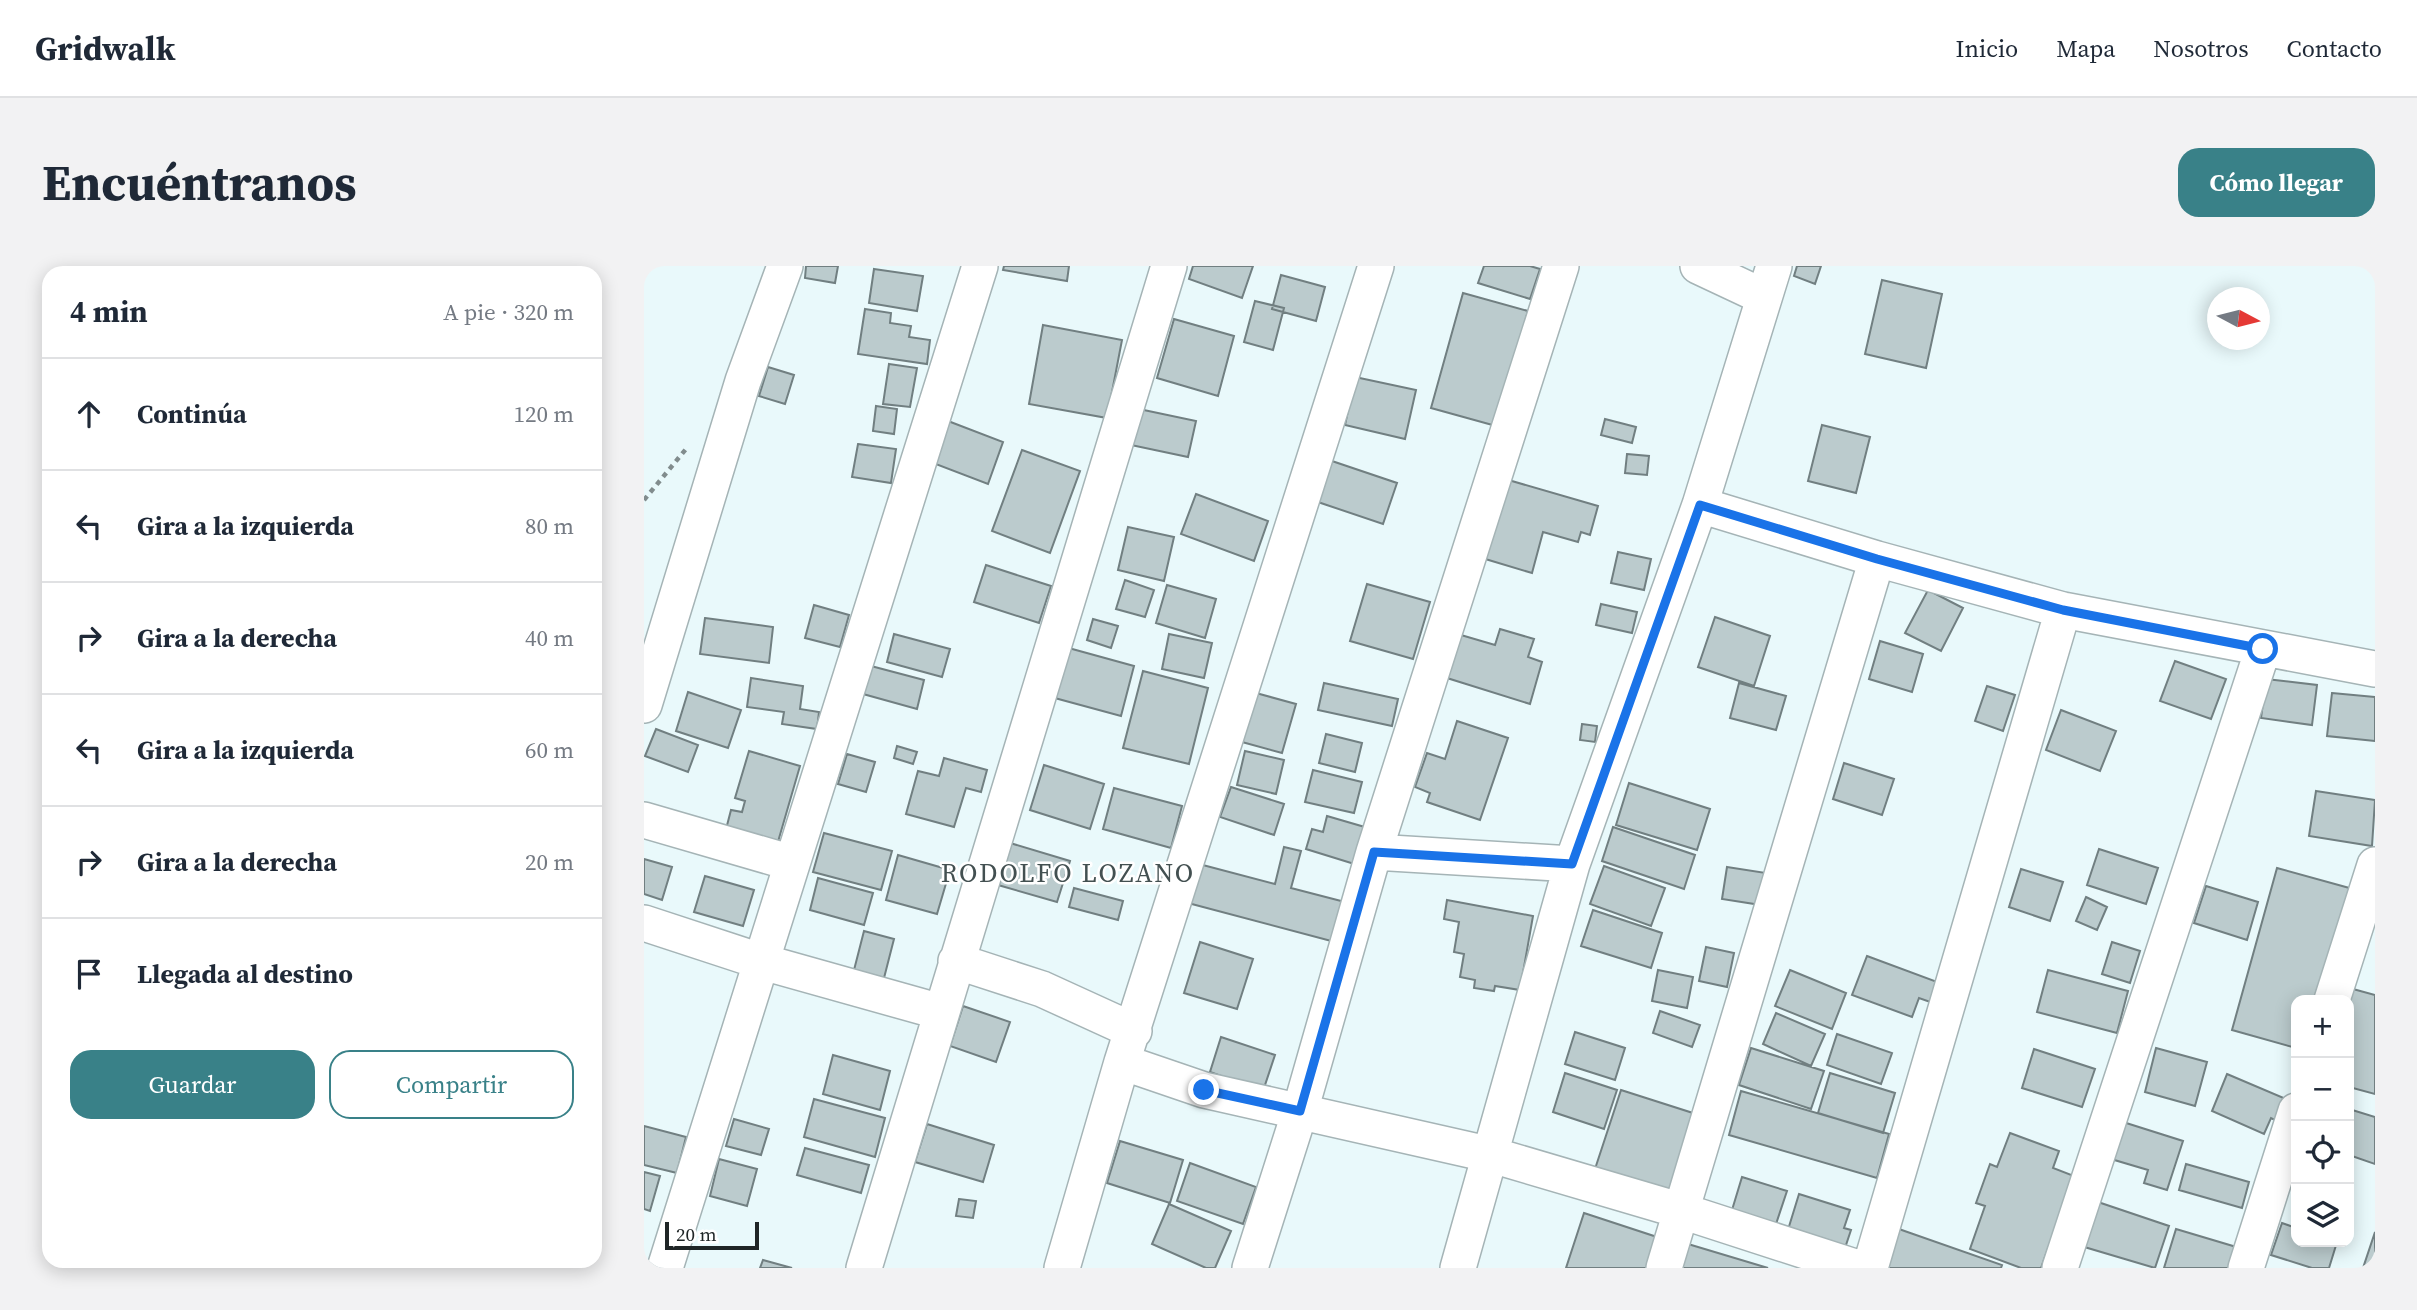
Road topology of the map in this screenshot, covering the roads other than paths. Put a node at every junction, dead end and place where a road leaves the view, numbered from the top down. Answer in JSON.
{"nodes":[{"id":1,"x":785,"y":266,"type":"edge"},
{"id":2,"x":980,"y":266,"type":"edge"},
{"id":3,"x":1169,"y":266,"type":"edge"},
{"id":4,"x":1376,"y":266,"type":"edge"},
{"id":5,"x":1561,"y":266,"type":"edge"},
{"id":6,"x":1698,"y":266,"type":"edge"},
{"id":7,"x":1769,"y":282,"type":"edge"},
{"id":8,"x":1700,"y":505,"type":"junction"},
{"id":9,"x":1877,"y":559,"type":"junction"},
{"id":10,"x":2063,"y":610,"type":"junction"},
{"id":11,"x":2263,"y":649,"type":"junction"},
{"id":12,"x":2375,"y":669,"type":"edge"},
{"id":13,"x":644,"y":705,"type":"edge"},
{"id":14,"x":644,"y":820,"type":"edge"},
{"id":15,"x":1374,"y":852,"type":"junction"},
{"id":16,"x":792,"y":863,"type":"junction"},
{"id":17,"x":1572,"y":864,"type":"junction"},
{"id":18,"x":2375,"y":865,"type":"edge"},
{"id":19,"x":644,"y":923,"type":"edge"},
{"id":20,"x":956,"y":961,"type":"junction"},
{"id":21,"x":762,"y":962,"type":"junction"},
{"id":22,"x":2334,"y":995,"type":"edge"},
{"id":23,"x":941,"y":1013,"type":"junction"},
{"id":24,"x":1128,"y":1046,"type":"junction"},
{"id":25,"x":1300,"y":1111,"type":"junction"},
{"id":26,"x":2293,"y":1121,"type":"edge"},
{"id":27,"x":1492,"y":1155,"type":"junction"},
{"id":28,"x":1682,"y":1210,"type":"junction"},
{"id":29,"x":665,"y":1268,"type":"edge"},
{"id":30,"x":864,"y":1268,"type":"edge"},
{"id":31,"x":1062,"y":1268,"type":"edge"},
{"id":32,"x":1250,"y":1268,"type":"edge"},
{"id":33,"x":1458,"y":1268,"type":"edge"},
{"id":34,"x":1664,"y":1268,"type":"edge"},
{"id":35,"x":1858,"y":1268,"type":"edge"},
{"id":36,"x":1870,"y":1268,"type":"edge"},
{"id":37,"x":2060,"y":1268,"type":"edge"},
{"id":38,"x":2246,"y":1268,"type":"edge"}],
"edges":[{"from":1,"to":13,"type":"street"},
{"from":2,"to":16,"type":"street"},
{"from":3,"to":20,"type":"street"},
{"from":4,"to":24,"type":"street"},
{"from":5,"to":15,"type":"street"},
{"from":6,"to":7,"type":"street"},
{"from":7,"to":8,"type":"street"},
{"from":8,"to":9,"type":"street"},
{"from":8,"to":17,"type":"street"},
{"from":9,"to":10,"type":"street"},
{"from":9,"to":28,"type":"street"},
{"from":10,"to":11,"type":"street"},
{"from":10,"to":36,"type":"street"},
{"from":11,"to":12,"type":"street"},
{"from":11,"to":37,"type":"street"},
{"from":14,"to":16,"type":"street"},
{"from":15,"to":17,"type":"street"},
{"from":15,"to":25,"type":"street"},
{"from":16,"to":21,"type":"street"},
{"from":17,"to":27,"type":"street"},
{"from":18,"to":22,"type":"street"},
{"from":19,"to":21,"type":"street"},
{"from":20,"to":23,"type":"street"},
{"from":20,"to":24,"type":"street"},
{"from":21,"to":23,"type":"street"},
{"from":21,"to":29,"type":"street"},
{"from":23,"to":30,"type":"street"},
{"from":24,"to":25,"type":"street"},
{"from":24,"to":31,"type":"street"},
{"from":25,"to":27,"type":"street"},
{"from":25,"to":32,"type":"street"},
{"from":26,"to":38,"type":"street"},
{"from":27,"to":28,"type":"street"},
{"from":27,"to":33,"type":"street"},
{"from":28,"to":34,"type":"street"},
{"from":28,"to":35,"type":"street"}]}
